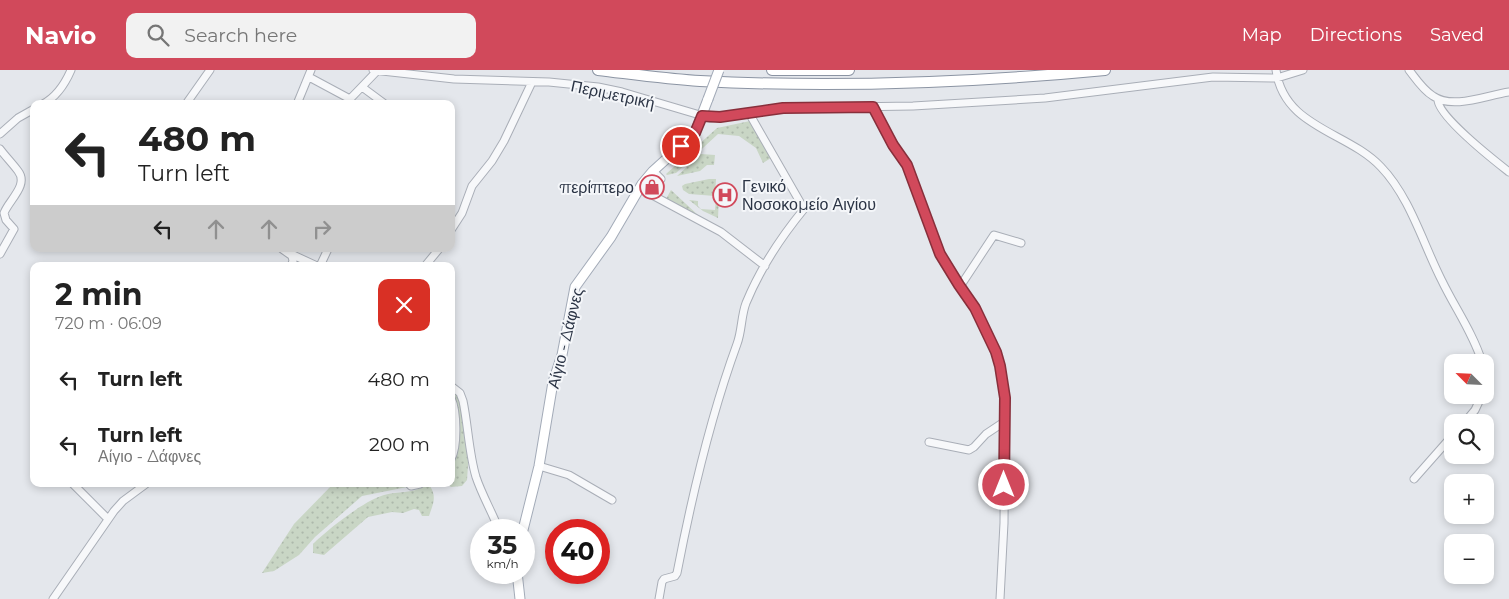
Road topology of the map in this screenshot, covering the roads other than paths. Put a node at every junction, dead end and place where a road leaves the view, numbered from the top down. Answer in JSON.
{"nodes":[{"id":1,"x":71,"y":70,"type":"edge"},
{"id":2,"x":210,"y":70,"type":"edge"},
{"id":3,"x":375,"y":70,"type":"edge"},
{"id":4,"x":598,"y":70,"type":"edge"},
{"id":5,"x":719,"y":70,"type":"edge"},
{"id":6,"x":772,"y":70,"type":"edge"},
{"id":7,"x":849,"y":70,"type":"edge"},
{"id":8,"x":1105,"y":70,"type":"edge"},
{"id":9,"x":1276,"y":70,"type":"edge"},
{"id":10,"x":1303,"y":70,"type":"edge"},
{"id":11,"x":1409,"y":70,"type":"edge"},
{"id":12,"x":396,"y":71,"type":"edge"},
{"id":13,"x":310,"y":73,"type":"edge"},
{"id":14,"x":1277,"y":78,"type":"junction"},
{"id":15,"x":532,"y":82,"type":"junction"},
{"id":16,"x":362,"y":87,"type":"junction"},
{"id":17,"x":1509,"y":92,"type":"edge"},
{"id":18,"x":1438,"y":99,"type":"junction"},
{"id":19,"x":48,"y":100,"type":"edge"},
{"id":20,"x":189,"y":100,"type":"edge"},
{"id":21,"x":299,"y":100,"type":"edge"},
{"id":22,"x":380,"y":100,"type":"edge"},
{"id":23,"x":873,"y":107,"type":"junction"},
{"id":24,"x":30,"y":111,"type":"edge"},
{"id":25,"x":749,"y":112,"type":"junction"},
{"id":26,"x":702,"y":116,"type":"junction"},
{"id":27,"x":0,"y":134,"type":"edge"},
{"id":28,"x":0,"y":150,"type":"edge"},
{"id":29,"x":652,"y":171,"type":"junction"},
{"id":30,"x":1509,"y":172,"type":"edge"},
{"id":31,"x":661,"y":179,"type":"dead end"},
{"id":32,"x":639,"y":188,"type":"junction"},
{"id":33,"x":455,"y":224,"type":"edge"},
{"id":34,"x":1021,"y":243,"type":"dead end"},
{"id":35,"x":287,"y":252,"type":"edge"},
{"id":36,"x":437,"y":252,"type":"edge"},
{"id":37,"x":0,"y":254,"type":"edge"},
{"id":38,"x":291,"y":254,"type":"junction"},
{"id":39,"x":292,"y":262,"type":"edge"},
{"id":40,"x":309,"y":262,"type":"edge"},
{"id":41,"x":428,"y":262,"type":"edge"},
{"id":42,"x":765,"y":266,"type":"junction"},
{"id":43,"x":959,"y":285,"type":"junction"},
{"id":44,"x":1479,"y":354,"type":"edge"},
{"id":45,"x":455,"y":389,"type":"edge"},
{"id":46,"x":455,"y":422,"type":"edge"},
{"id":47,"x":1004,"y":422,"type":"junction"},
{"id":48,"x":929,"y":442,"type":"dead end"},
{"id":49,"x":1444,"y":445,"type":"edge"},
{"id":50,"x":455,"y":450,"type":"edge"},
{"id":51,"x":539,"y":466,"type":"junction"},
{"id":52,"x":1414,"y":478,"type":"dead end"},
{"id":53,"x":75,"y":487,"type":"edge"},
{"id":54,"x":142,"y":487,"type":"edge"},
{"id":55,"x":612,"y":500,"type":"dead end"},
{"id":56,"x":108,"y":519,"type":"junction"},
{"id":57,"x":495,"y":519,"type":"edge"},
{"id":58,"x":526,"y":519,"type":"edge"},
{"id":59,"x":518,"y":584,"type":"edge"},
{"id":60,"x":53,"y":599,"type":"edge"},
{"id":61,"x":520,"y":599,"type":"edge"},
{"id":62,"x":659,"y":599,"type":"edge"},
{"id":63,"x":1000,"y":599,"type":"edge"}],
"edges":[{"from":1,"to":19,"type":"street"},
{"from":2,"to":20,"type":"street"},
{"from":3,"to":12,"type":"street","name":"Περιμετρική"},
{"from":3,"to":16,"type":"street"},
{"from":4,"to":8,"type":"highway"},
{"from":5,"to":26,"type":"main road","name":"Αίγιο - Δάφνες","bridge":true},
{"from":6,"to":7,"type":"highway"},
{"from":9,"to":14,"type":"street"},
{"from":10,"to":14,"type":"street","name":"Περιμετρική"},
{"from":11,"to":18,"type":"street"},
{"from":12,"to":15,"type":"street","name":"Περιμετρική"},
{"from":13,"to":16,"type":"street"},
{"from":13,"to":21,"type":"street"},
{"from":14,"to":23,"type":"street","name":"Περιμετρική"},
{"from":14,"to":44,"type":"street"},
{"from":15,"to":26,"type":"street","name":"Περιμετρική"},
{"from":15,"to":33,"type":"street"},
{"from":16,"to":22,"type":"street"},
{"from":17,"to":18,"type":"street"},
{"from":18,"to":30,"type":"street"},
{"from":23,"to":25,"type":"street","name":"Περιμετρική"},
{"from":23,"to":43,"type":"street"},
{"from":24,"to":27,"type":"street"},
{"from":25,"to":26,"type":"street","name":"Περιμετρική"},
{"from":25,"to":42,"type":"street"},
{"from":26,"to":29,"type":"main road","name":"Αίγιο - Δάφνες"},
{"from":28,"to":37,"type":"street"},
{"from":29,"to":31,"type":"street"},
{"from":29,"to":32,"type":"main road","name":"Αίγιο - Δάφνες"},
{"from":32,"to":42,"type":"street"},
{"from":32,"to":51,"type":"main road","name":"Αίγιο - Δάφνες"},
{"from":34,"to":43,"type":"street"},
{"from":35,"to":38,"type":"street"},
{"from":36,"to":41,"type":"street"},
{"from":38,"to":39,"type":"street"},
{"from":38,"to":40,"type":"street"},
{"from":42,"to":62,"type":"street"},
{"from":43,"to":47,"type":"street"},
{"from":45,"to":57,"type":"street"},
{"from":46,"to":50,"type":"street"},
{"from":47,"to":48,"type":"street"},
{"from":47,"to":63,"type":"street"},
{"from":49,"to":52,"type":"street"},
{"from":51,"to":55,"type":"street"},
{"from":51,"to":58,"type":"main road","name":"Αίγιο - Δάφνες"},
{"from":53,"to":56,"type":"street"},
{"from":54,"to":56,"type":"street"},
{"from":56,"to":60,"type":"street"},
{"from":59,"to":61,"type":"main road"}]}
